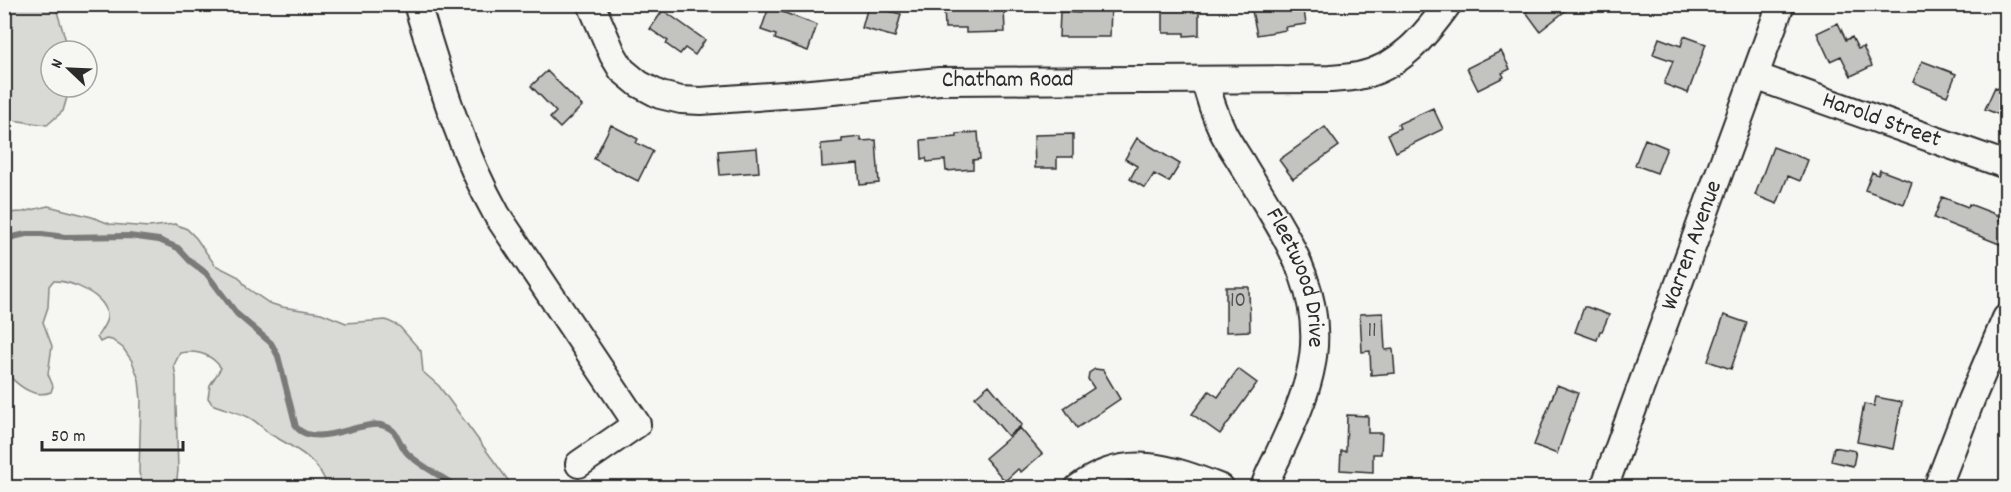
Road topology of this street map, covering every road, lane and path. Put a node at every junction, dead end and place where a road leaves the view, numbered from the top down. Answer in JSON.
{"nodes":[{"id":1,"x":417,"y":4,"type":"edge"},
{"id":2,"x":591,"y":4,"type":"edge"},
{"id":3,"x":1448,"y":4,"type":"edge"},
{"id":4,"x":1781,"y":4,"type":"edge"},
{"id":5,"x":1755,"y":76,"type":"junction"},
{"id":6,"x":1205,"y":80,"type":"junction"},
{"id":7,"x":2007,"y":165,"type":"edge"},
{"id":8,"x":2007,"y":318,"type":"edge"},
{"id":9,"x":579,"y":464,"type":"dead end"},
{"id":10,"x":1078,"y":488,"type":"edge"},
{"id":11,"x":1221,"y":488,"type":"edge"},
{"id":12,"x":1264,"y":488,"type":"edge"},
{"id":13,"x":1604,"y":488,"type":"edge"},
{"id":14,"x":1937,"y":488,"type":"edge"}],
"edges":[{"from":1,"to":9,"type":"street"},
{"from":2,"to":6,"type":"street","name":"Chatham Road"},
{"from":3,"to":6,"type":"street","name":"Chatham Road"},
{"from":4,"to":5,"type":"street","name":"Warren Avenue"},
{"from":5,"to":7,"type":"street","name":"Harold Street"},
{"from":5,"to":13,"type":"street","name":"Warren Avenue"},
{"from":6,"to":12,"type":"street","name":"Fleetwood Drive"},
{"from":8,"to":14,"type":"street"},
{"from":10,"to":11,"type":"street"}]}
